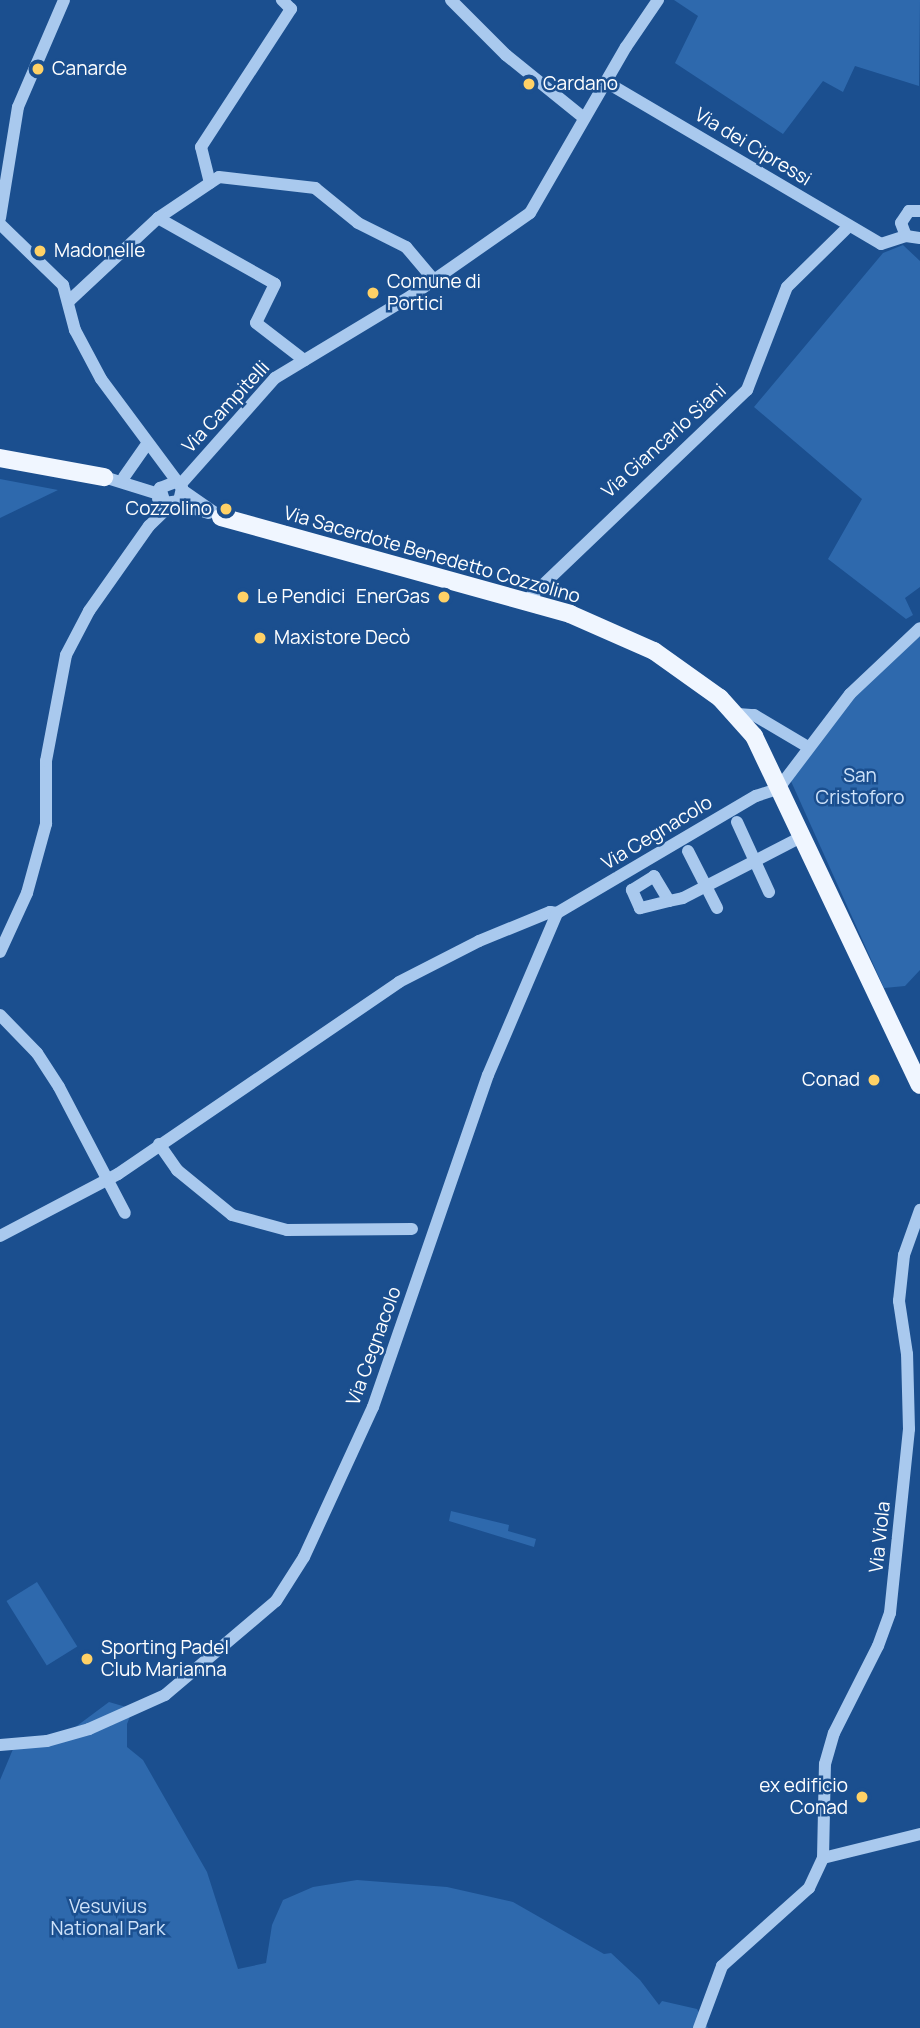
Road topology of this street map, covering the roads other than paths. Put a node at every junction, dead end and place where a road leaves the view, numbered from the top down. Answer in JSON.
{"nodes":[{"id":1,"x":65,"y":0,"type":"edge"},
{"id":2,"x":282,"y":0,"type":"edge"},
{"id":3,"x":452,"y":0,"type":"edge"},
{"id":4,"x":658,"y":0,"type":"edge"},
{"id":5,"x":606,"y":82,"type":"junction"},
{"id":6,"x":584,"y":118,"type":"junction"},
{"id":7,"x":210,"y":183,"type":"junction"},
{"id":8,"x":917,"y":208,"type":"edge"},
{"id":9,"x":0,"y":218,"type":"edge"},
{"id":10,"x":158,"y":218,"type":"junction"},
{"id":11,"x":901,"y":223,"type":"junction"},
{"id":12,"x":0,"y":224,"type":"edge"},
{"id":13,"x":849,"y":226,"type":"junction"},
{"id":14,"x":915,"y":240,"type":"edge"},
{"id":15,"x":881,"y":244,"type":"junction"},
{"id":16,"x":434,"y":280,"type":"junction"},
{"id":17,"x":68,"y":301,"type":"junction"},
{"id":18,"x":304,"y":360,"type":"junction"},
{"id":19,"x":151,"y":449,"type":"junction"},
{"id":20,"x":0,"y":458,"type":"edge"},
{"id":21,"x":104,"y":477,"type":"junction"},
{"id":22,"x":124,"y":477,"type":"junction"},
{"id":23,"x":170,"y":486,"type":"junction"},
{"id":24,"x":174,"y":504,"type":"junction"},
{"id":25,"x":221,"y":517,"type":"junction"},
{"id":26,"x":149,"y":526,"type":"junction"},
{"id":27,"x":526,"y":601,"type":"junction"},
{"id":28,"x":920,"y":628,"type":"edge"},
{"id":29,"x":738,"y":714,"type":"junction"},
{"id":30,"x":808,"y":747,"type":"junction"},
{"id":31,"x":778,"y":789,"type":"junction"},
{"id":32,"x":737,"y":822,"type":"dead end"},
{"id":33,"x":801,"y":837,"type":"junction"},
{"id":34,"x":688,"y":851,"type":"dead end"},
{"id":35,"x":755,"y":859,"type":"junction"},
{"id":36,"x":705,"y":883,"type":"junction"},
{"id":37,"x":769,"y":892,"type":"dead end"},
{"id":38,"x":669,"y":901,"type":"dead end"},
{"id":39,"x":717,"y":908,"type":"dead end"},
{"id":40,"x":557,"y":913,"type":"junction"},
{"id":41,"x":0,"y":952,"type":"edge"},
{"id":42,"x":0,"y":1015,"type":"edge"},
{"id":43,"x":920,"y":1085,"type":"edge"},
{"id":44,"x":159,"y":1144,"type":"junction"},
{"id":45,"x":106,"y":1179,"type":"junction"},
{"id":46,"x":920,"y":1210,"type":"edge"},
{"id":47,"x":125,"y":1213,"type":"dead end"},
{"id":48,"x":412,"y":1229,"type":"dead end"},
{"id":49,"x":0,"y":1237,"type":"edge"},
{"id":50,"x":0,"y":1745,"type":"edge"},
{"id":51,"x":920,"y":1834,"type":"edge"},
{"id":52,"x":823,"y":1858,"type":"junction"},
{"id":53,"x":699,"y":2028,"type":"edge"}],
"edges":[{"from":1,"to":9,"type":"street"},
{"from":2,"to":7,"type":"street"},
{"from":3,"to":6,"type":"street"},
{"from":4,"to":5,"type":"street","name":"Via Campitelli"},
{"from":5,"to":6,"type":"street","name":"Via Campitelli"},
{"from":5,"to":13,"type":"street","name":"Via dei Cipressi"},
{"from":6,"to":16,"type":"street","name":"Via Campitelli"},
{"from":7,"to":10,"type":"street"},
{"from":7,"to":16,"type":"street"},
{"from":8,"to":11,"type":"street"},
{"from":10,"to":17,"type":"street"},
{"from":10,"to":18,"type":"street"},
{"from":11,"to":14,"type":"street"},
{"from":11,"to":15,"type":"street"},
{"from":12,"to":17,"type":"street"},
{"from":13,"to":15,"type":"street","name":"Via dei Cipressi"},
{"from":13,"to":27,"type":"street","name":"Via Giancarlo Siani"},
{"from":14,"to":15,"type":"street"},
{"from":16,"to":18,"type":"street","name":"Via Campitelli"},
{"from":17,"to":19,"type":"street"},
{"from":18,"to":23,"type":"street","name":"Via Campitelli"},
{"from":19,"to":22,"type":"street"},
{"from":19,"to":23,"type":"street"},
{"from":20,"to":21,"type":"main road","name":"Via Sacerdote Benedetto Cozzolino"},
{"from":21,"to":22,"type":"street","name":"Via Sacerdote Benedetto Cozzolino"},
{"from":21,"to":23,"type":"street","name":"Via Sacerdote Benedetto Cozzolino"},
{"from":22,"to":23,"type":"street","name":"Via Sacerdote Benedetto Cozzolino"},
{"from":23,"to":24,"type":"street","name":"Via Sacerdote Benedetto Cozzolino"},
{"from":23,"to":24,"type":"street"},
{"from":23,"to":25,"type":"street","name":"Via Sacerdote Benedetto Cozzolino"},
{"from":23,"to":26,"type":"street"},
{"from":24,"to":25,"type":"street","name":"Via Sacerdote Benedetto Cozzolino"},
{"from":24,"to":26,"type":"street"},
{"from":25,"to":27,"type":"main road","name":"Via Sacerdote Benedetto Cozzolino"},
{"from":26,"to":41,"type":"street"},
{"from":27,"to":29,"type":"main road","name":"Via Sacerdote Benedetto Cozzolino"},
{"from":28,"to":30,"type":"street"},
{"from":29,"to":30,"type":"street"},
{"from":29,"to":31,"type":"main road","name":"Via Sacerdote Benedetto Cozzolino"},
{"from":30,"to":31,"type":"street"},
{"from":31,"to":33,"type":"main road","name":"Via Sacerdote Benedetto Cozzolino"},
{"from":31,"to":40,"type":"street","name":"Via Cegnacolo"},
{"from":32,"to":35,"type":"street"},
{"from":33,"to":35,"type":"street"},
{"from":33,"to":43,"type":"main road","name":"Via Sacerdote Benedetto Cozzolino"},
{"from":34,"to":36,"type":"street"},
{"from":35,"to":36,"type":"street"},
{"from":35,"to":37,"type":"street"},
{"from":36,"to":38,"type":"street"},
{"from":36,"to":39,"type":"street"},
{"from":40,"to":44,"type":"street","name":"Via Cegnacolo"},
{"from":40,"to":50,"type":"street","name":"Via Cegnacolo"},
{"from":42,"to":45,"type":"street"},
{"from":44,"to":45,"type":"street","name":"Via Cegnacolo"},
{"from":44,"to":48,"type":"street"},
{"from":45,"to":47,"type":"street"},
{"from":45,"to":49,"type":"street","name":"Via Cegnacolo"},
{"from":46,"to":52,"type":"street","name":"Via Viola"},
{"from":51,"to":52,"type":"street"},
{"from":52,"to":53,"type":"street","name":"Via Viola"}]}
